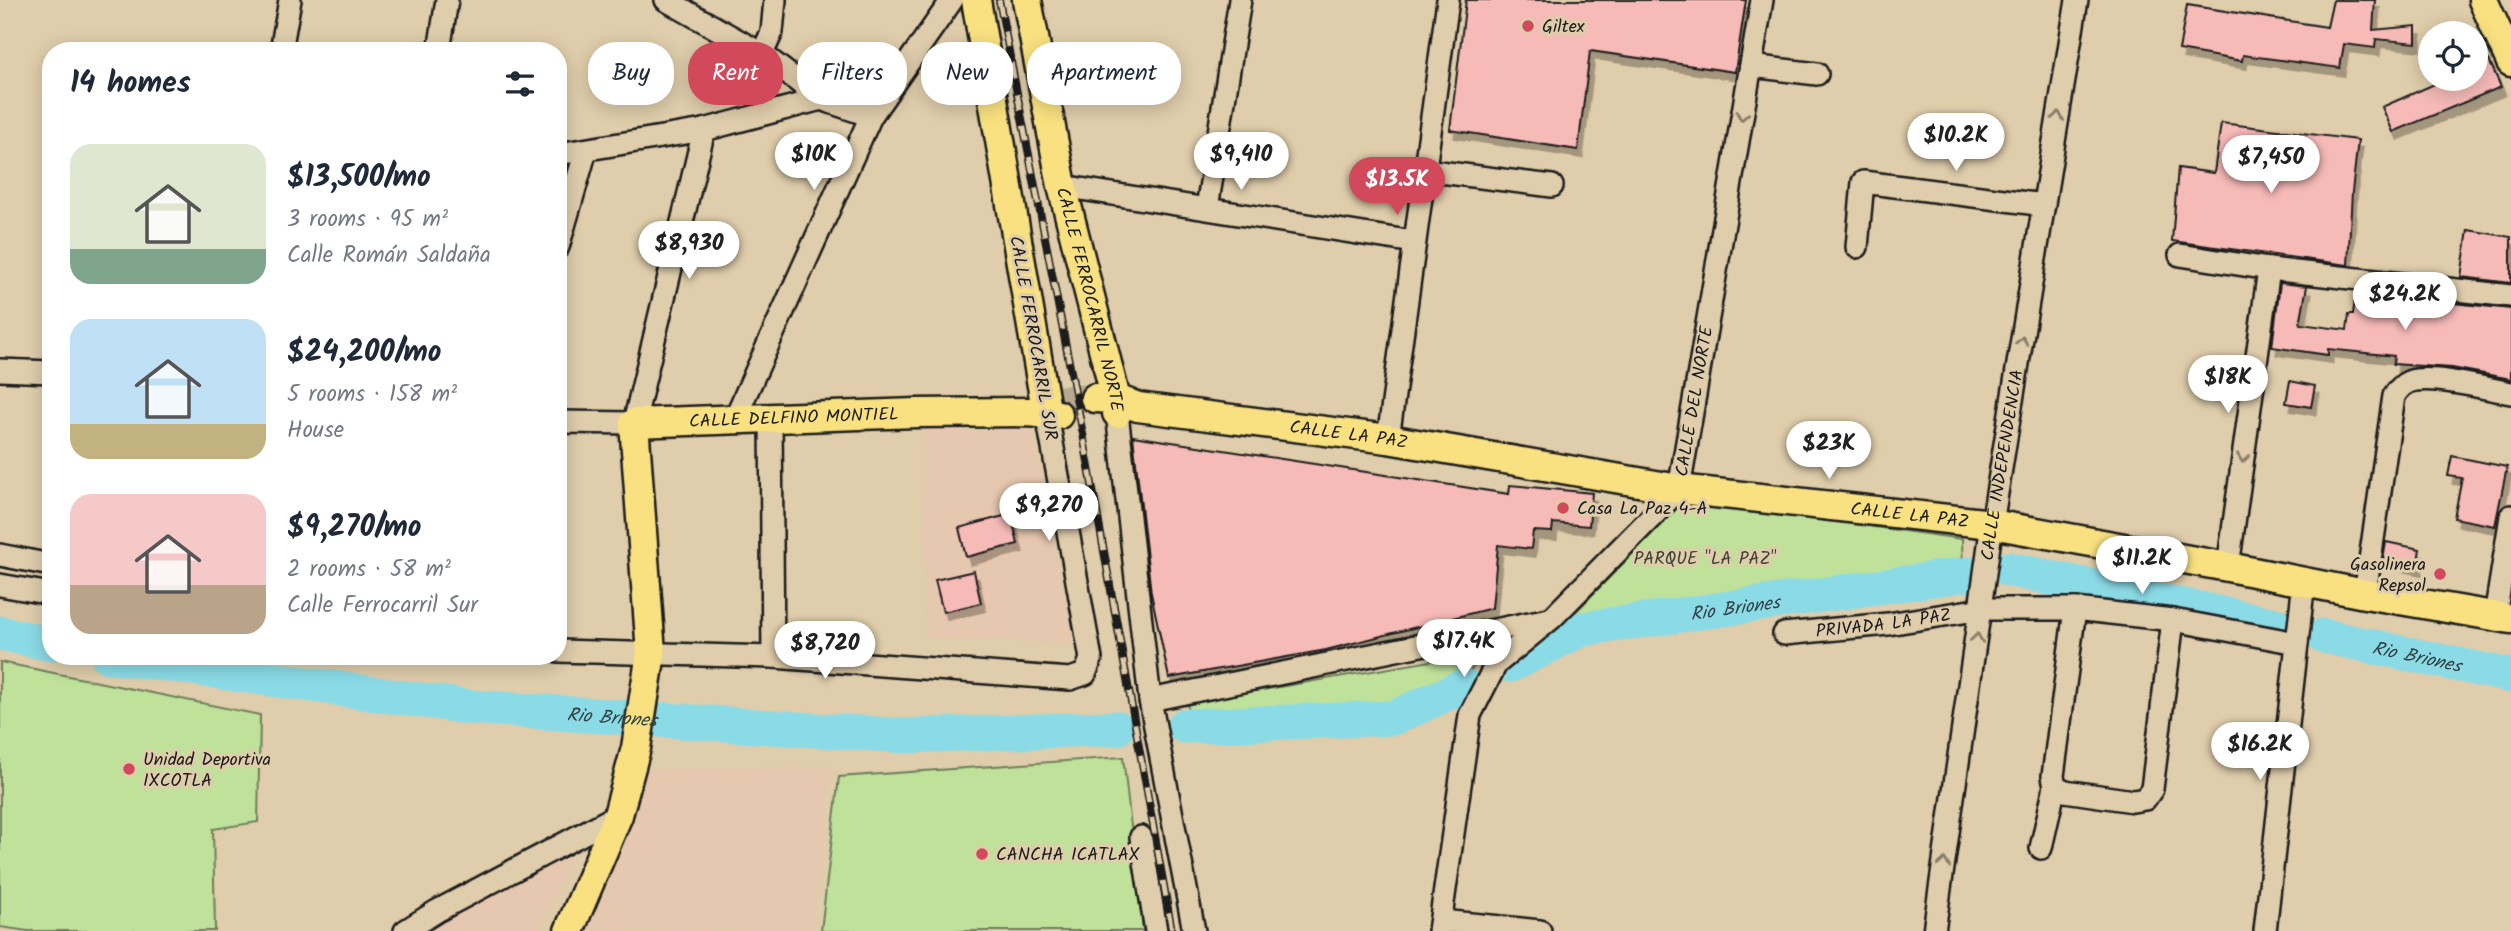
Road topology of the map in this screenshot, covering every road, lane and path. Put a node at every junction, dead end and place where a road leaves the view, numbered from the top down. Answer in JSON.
{"nodes":[{"id":1,"x":290,"y":0,"type":"edge"},
{"id":2,"x":447,"y":0,"type":"edge"},
{"id":3,"x":666,"y":0,"type":"edge"},
{"id":4,"x":775,"y":0,"type":"edge"},
{"id":5,"x":952,"y":0,"type":"edge"},
{"id":6,"x":976,"y":0,"type":"edge"},
{"id":7,"x":1027,"y":0,"type":"edge"},
{"id":8,"x":1240,"y":0,"type":"edge"},
{"id":9,"x":1448,"y":0,"type":"edge"},
{"id":10,"x":1762,"y":0,"type":"edge"},
{"id":11,"x":2077,"y":0,"type":"edge"},
{"id":12,"x":2483,"y":0,"type":"edge"},
{"id":13,"x":283,"y":42,"type":"edge"},
{"id":14,"x":440,"y":42,"type":"edge"},
{"id":15,"x":741,"y":42,"type":"edge"},
{"id":16,"x":767,"y":42,"type":"edge"},
{"id":17,"x":2511,"y":62,"type":"edge"},
{"id":18,"x":1751,"y":65,"type":"junction"},
{"id":19,"x":783,"y":70,"type":"edge"},
{"id":20,"x":1817,"y":74,"type":"dead end"},
{"id":21,"x":797,"y":81,"type":"edge"},
{"id":22,"x":798,"y":105,"type":"edge"},
{"id":23,"x":838,"y":105,"type":"edge"},
{"id":24,"x":871,"y":117,"type":"junction"},
{"id":25,"x":704,"y":130,"type":"junction"},
{"id":26,"x":586,"y":150,"type":"junction"},
{"id":27,"x":567,"y":153,"type":"edge"},
{"id":28,"x":1424,"y":170,"type":"junction"},
{"id":29,"x":1062,"y":186,"type":"junction"},
{"id":30,"x":1552,"y":186,"type":"dead end"},
{"id":31,"x":2044,"y":205,"type":"junction"},
{"id":32,"x":1207,"y":208,"type":"junction"},
{"id":33,"x":567,"y":216,"type":"edge"},
{"id":34,"x":1415,"y":242,"type":"junction"},
{"id":35,"x":1857,"y":247,"type":"dead end"},
{"id":36,"x":2180,"y":255,"type":"dead end"},
{"id":37,"x":2269,"y":269,"type":"junction"},
{"id":38,"x":2511,"y":296,"type":"edge"},
{"id":39,"x":0,"y":370,"type":"edge"},
{"id":40,"x":42,"y":372,"type":"edge"},
{"id":41,"x":2511,"y":393,"type":"edge"},
{"id":42,"x":1112,"y":406,"type":"junction"},
{"id":43,"x":1047,"y":409,"type":"junction"},
{"id":44,"x":735,"y":418,"type":"junction"},
{"id":45,"x":771,"y":418,"type":"junction"},
{"id":46,"x":567,"y":422,"type":"edge"},
{"id":47,"x":634,"y":423,"type":"junction"},
{"id":48,"x":1388,"y":439,"type":"junction"},
{"id":49,"x":1679,"y":489,"type":"junction"},
{"id":50,"x":2511,"y":516,"type":"edge"},
{"id":51,"x":1992,"y":524,"type":"junction"},
{"id":52,"x":0,"y":555,"type":"edge"},
{"id":53,"x":42,"y":563,"type":"edge"},
{"id":54,"x":2228,"y":567,"type":"junction"},
{"id":55,"x":2304,"y":582,"type":"junction"},
{"id":56,"x":0,"y":585,"type":"edge"},
{"id":57,"x":42,"y":592,"type":"edge"},
{"id":58,"x":2365,"y":594,"type":"junction"},
{"id":59,"x":1982,"y":609,"type":"junction"},
{"id":60,"x":2075,"y":609,"type":"junction"},
{"id":61,"x":2503,"y":617,"type":"edge"},
{"id":62,"x":1552,"y":618,"type":"junction"},
{"id":63,"x":2173,"y":620,"type":"junction"},
{"id":64,"x":1784,"y":634,"type":"dead end"},
{"id":65,"x":2297,"y":643,"type":"junction"},
{"id":66,"x":567,"y":651,"type":"edge"},
{"id":67,"x":652,"y":653,"type":"junction"},
{"id":68,"x":773,"y":657,"type":"junction"},
{"id":69,"x":1150,"y":700,"type":"junction"},
{"id":70,"x":2055,"y":786,"type":"junction"},
{"id":71,"x":618,"y":816,"type":"junction"},
{"id":72,"x":1141,"y":838,"type":"dead end"},
{"id":73,"x":2041,"y":848,"type":"dead end"},
{"id":74,"x":1440,"y":926,"type":"edge"},
{"id":75,"x":405,"y":931,"type":"edge"},
{"id":76,"x":569,"y":931,"type":"edge"},
{"id":77,"x":1156,"y":931,"type":"edge"},
{"id":78,"x":1194,"y":931,"type":"edge"},
{"id":79,"x":1539,"y":931,"type":"edge"},
{"id":80,"x":1934,"y":931,"type":"edge"},
{"id":81,"x":2264,"y":931,"type":"edge"}],
"edges":[{"from":1,"to":13,"type":"street"},
{"from":2,"to":14,"type":"street"},
{"from":3,"to":15,"type":"street"},
{"from":4,"to":16,"type":"street"},
{"from":5,"to":24,"type":"street"},
{"from":6,"to":43,"type":"main road","name":"CALLE FERROCARRIL SUR"},
{"from":7,"to":29,"type":"main road","name":"CALLE FERROCARRIL NORTE"},
{"from":8,"to":32,"type":"street"},
{"from":9,"to":28,"type":"street"},
{"from":10,"to":18,"type":"street","name":"CALLE DEL NORTE"},
{"from":31,"to":11,"type":"street","name":"CALLE INDEPENDENCIA","one_way":true},
{"from":12,"to":17,"type":"main road"},
{"from":18,"to":20,"type":"street"},
{"from":18,"to":49,"type":"street","name":"CALLE DEL NORTE","one_way":true},
{"from":19,"to":21,"type":"street"},
{"from":22,"to":25,"type":"street"},
{"from":23,"to":24,"type":"street"},
{"from":24,"to":44,"type":"street"},
{"from":25,"to":26,"type":"street"},
{"from":25,"to":47,"type":"street"},
{"from":26,"to":27,"type":"street"},
{"from":26,"to":33,"type":"street"},
{"from":28,"to":30,"type":"street"},
{"from":28,"to":34,"type":"street"},
{"from":29,"to":32,"type":"street"},
{"from":29,"to":42,"type":"main road","name":"CALLE FERROCARRIL NORTE"},
{"from":31,"to":35,"type":"street"},
{"from":51,"to":31,"type":"street","name":"CALLE INDEPENDENCIA","one_way":true},
{"from":32,"to":34,"type":"street"},
{"from":34,"to":48,"type":"street"},
{"from":36,"to":37,"type":"street"},
{"from":37,"to":38,"type":"street"},
{"from":37,"to":54,"type":"street","one_way":true},
{"from":39,"to":40,"type":"street"},
{"from":41,"to":58,"type":"street"},
{"from":42,"to":48,"type":"main road","name":"CALLE LA PAZ"},
{"from":42,"to":69,"type":"street","name":"CALLE FERROCARRIL NORTE"},
{"from":43,"to":45,"type":"main road","name":"CALLE DELFINO MONTIEL"},
{"from":43,"to":68,"type":"street","name":"CALLE FERROCARRIL SUR"},
{"from":44,"to":45,"type":"main road","name":"CALLE DELFINO MONTIEL"},
{"from":44,"to":47,"type":"main road","name":"CALLE DELFINO MONTIEL"},
{"from":45,"to":68,"type":"street"},
{"from":46,"to":47,"type":"street","name":"CALLE DELFINO MONTIEL"},
{"from":47,"to":67,"type":"main road"},
{"from":48,"to":49,"type":"main road","name":"CALLE LA PAZ"},
{"from":49,"to":51,"type":"main road","name":"CALLE LA PAZ"},
{"from":49,"to":62,"type":"street","name":"CALLE DEL NORTE"},
{"from":50,"to":61,"type":"street"},
{"from":51,"to":54,"type":"main road","name":"CALLE LA PAZ"},
{"from":51,"to":59,"type":"street","name":"CALLE INDEPENDENCIA"},
{"from":52,"to":53,"type":"street"},
{"from":54,"to":55,"type":"main road","name":"CALLE LA PAZ"},
{"from":55,"to":58,"type":"main road","name":"CALLE LA PAZ"},
{"from":55,"to":65,"type":"street"},
{"from":56,"to":57,"type":"street"},
{"from":58,"to":61,"type":"main road","name":"CALLE LA PAZ"},
{"from":59,"to":60,"type":"street"},
{"from":59,"to":64,"type":"street","name":"PRIVADA LA PAZ"},
{"from":80,"to":59,"type":"street","name":"CALLE INDEPENDENCIA","one_way":true},
{"from":60,"to":63,"type":"street"},
{"from":60,"to":70,"type":"street"},
{"from":62,"to":69,"type":"street"},
{"from":62,"to":74,"type":"street","name":"CALLE DEL NORTE"},
{"from":63,"to":65,"type":"street"},
{"from":63,"to":70,"type":"street"},
{"from":65,"to":81,"type":"street"},
{"from":66,"to":67,"type":"street"},
{"from":67,"to":68,"type":"street"},
{"from":67,"to":71,"type":"main road"},
{"from":69,"to":78,"type":"street","name":"CALLE FERROCARRIL NORTE"},
{"from":70,"to":73,"type":"street"},
{"from":71,"to":75,"type":"street"},
{"from":71,"to":76,"type":"main road"},
{"from":72,"to":77,"type":"street"},
{"from":74,"to":79,"type":"street"}]}
